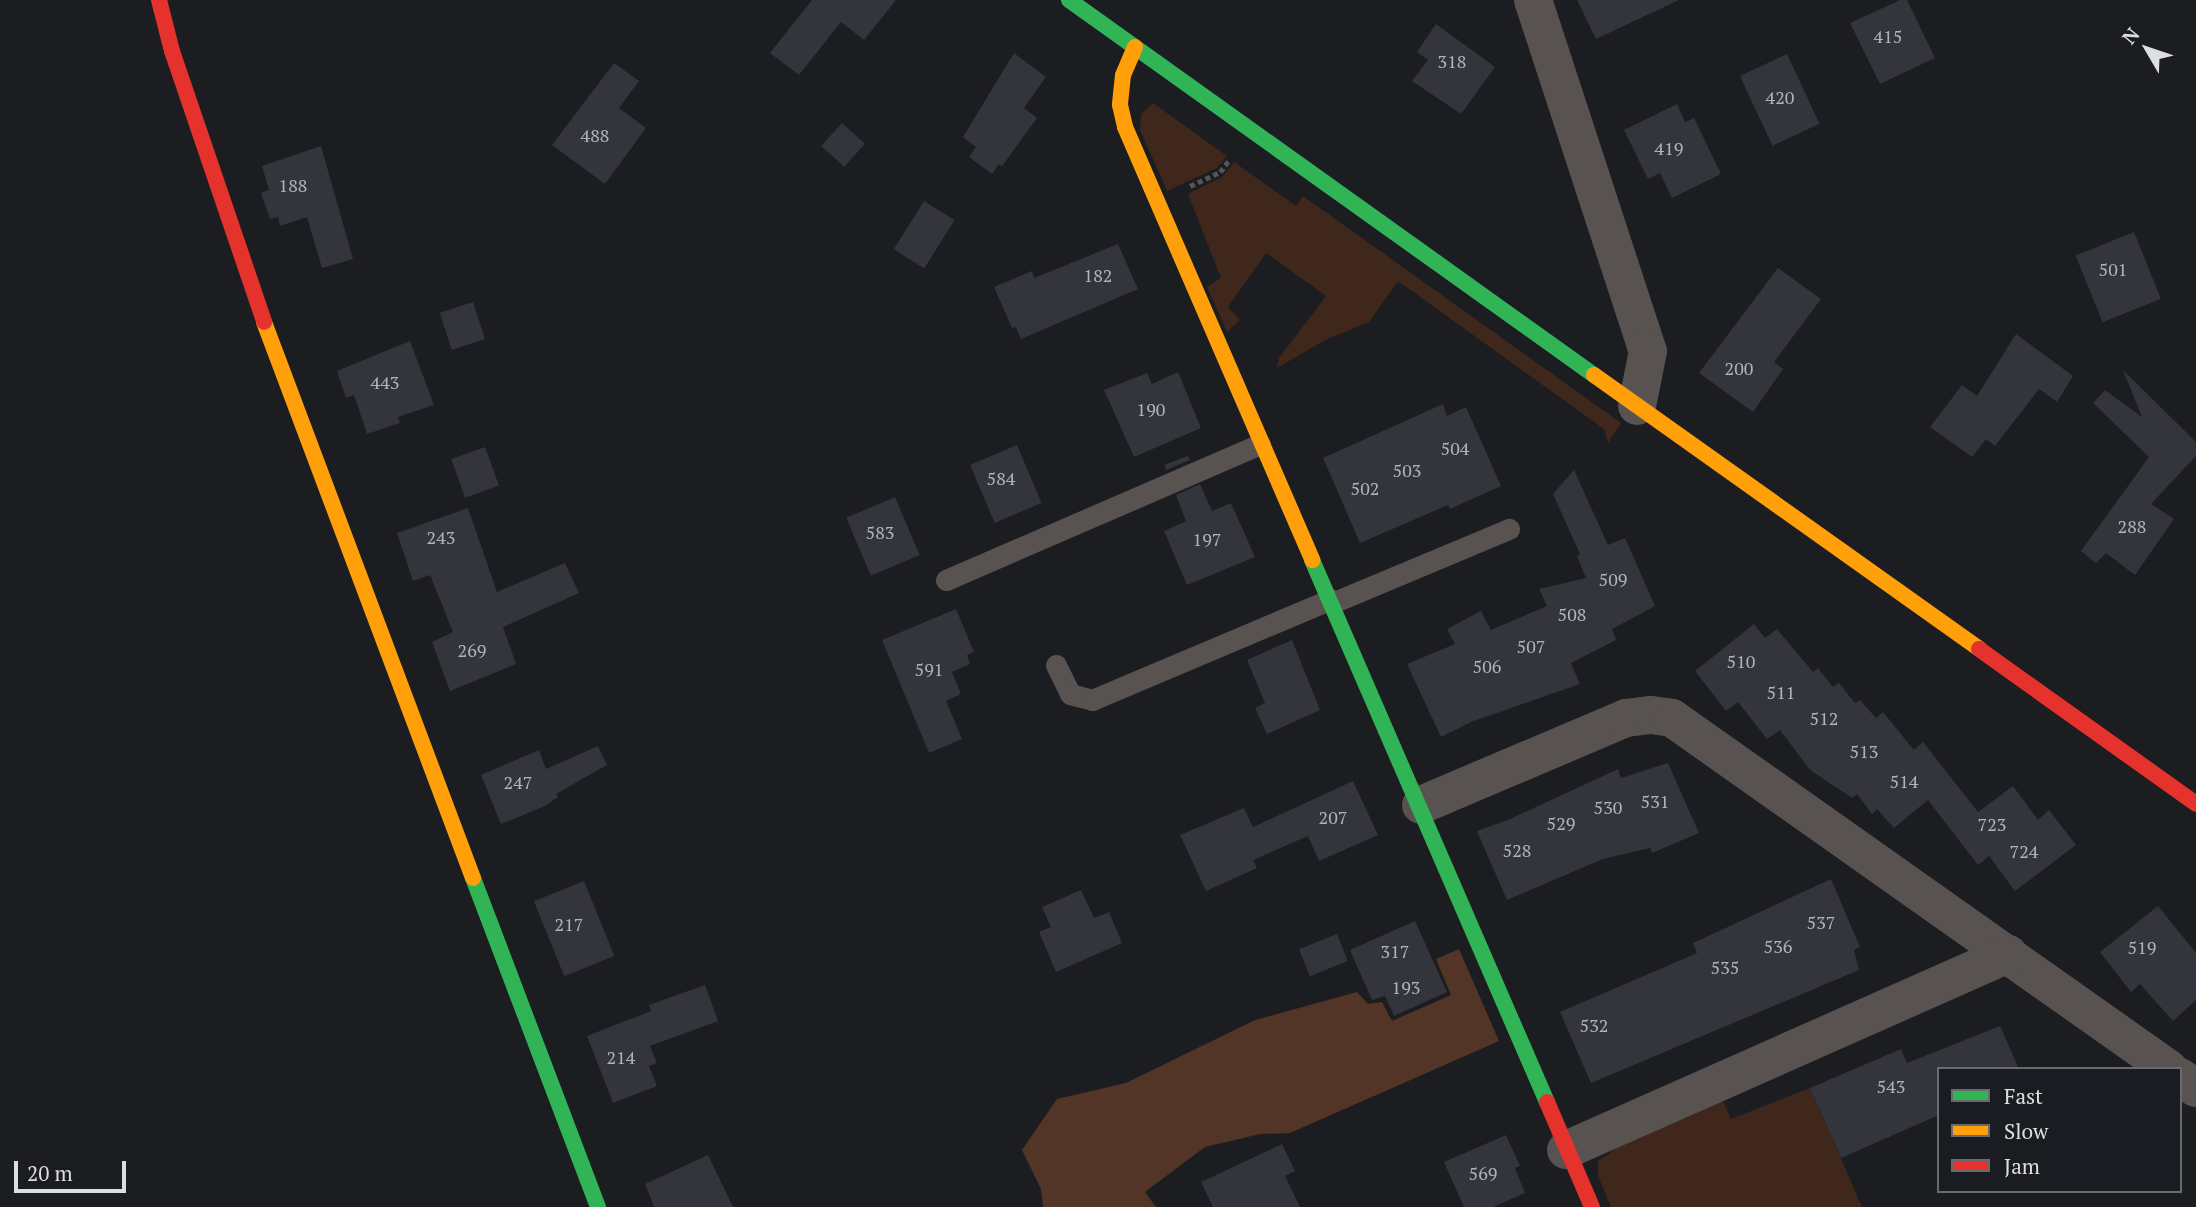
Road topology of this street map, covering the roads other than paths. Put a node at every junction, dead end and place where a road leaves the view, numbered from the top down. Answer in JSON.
{"nodes":[{"id":1,"x":159,"y":0,"type":"edge"},
{"id":2,"x":1069,"y":0,"type":"edge"},
{"id":3,"x":1533,"y":0,"type":"edge"},
{"id":4,"x":1135,"y":47,"type":"junction"},
{"id":5,"x":1637,"y":406,"type":"junction"},
{"id":6,"x":1260,"y":444,"type":"junction"},
{"id":7,"x":1509,"y":529,"type":"dead end"},
{"id":8,"x":946,"y":580,"type":"dead end"},
{"id":9,"x":1331,"y":601,"type":"junction"},
{"id":10,"x":1056,"y":665,"type":"dead end"},
{"id":11,"x":2196,"y":804,"type":"edge"},
{"id":12,"x":1420,"y":805,"type":"junction"},
{"id":13,"x":2008,"y":954,"type":"junction"},
{"id":14,"x":2166,"y":1067,"type":"edge"},
{"id":15,"x":1566,"y":1150,"type":"junction"},
{"id":16,"x":598,"y":1207,"type":"edge"},
{"id":17,"x":1592,"y":1207,"type":"edge"}],
"edges":[{"from":1,"to":16,"type":"street"},
{"from":2,"to":4,"type":"street"},
{"from":3,"to":5,"type":"street"},
{"from":4,"to":5,"type":"street"},
{"from":4,"to":6,"type":"street"},
{"from":5,"to":11,"type":"street"},
{"from":6,"to":8,"type":"lane"},
{"from":6,"to":9,"type":"street"},
{"from":7,"to":9,"type":"lane"},
{"from":9,"to":10,"type":"lane"},
{"from":9,"to":12,"type":"street"},
{"from":12,"to":13,"type":"street"},
{"from":12,"to":15,"type":"street"},
{"from":13,"to":14,"type":"street"},
{"from":13,"to":15,"type":"street"},
{"from":15,"to":17,"type":"street"}]}
